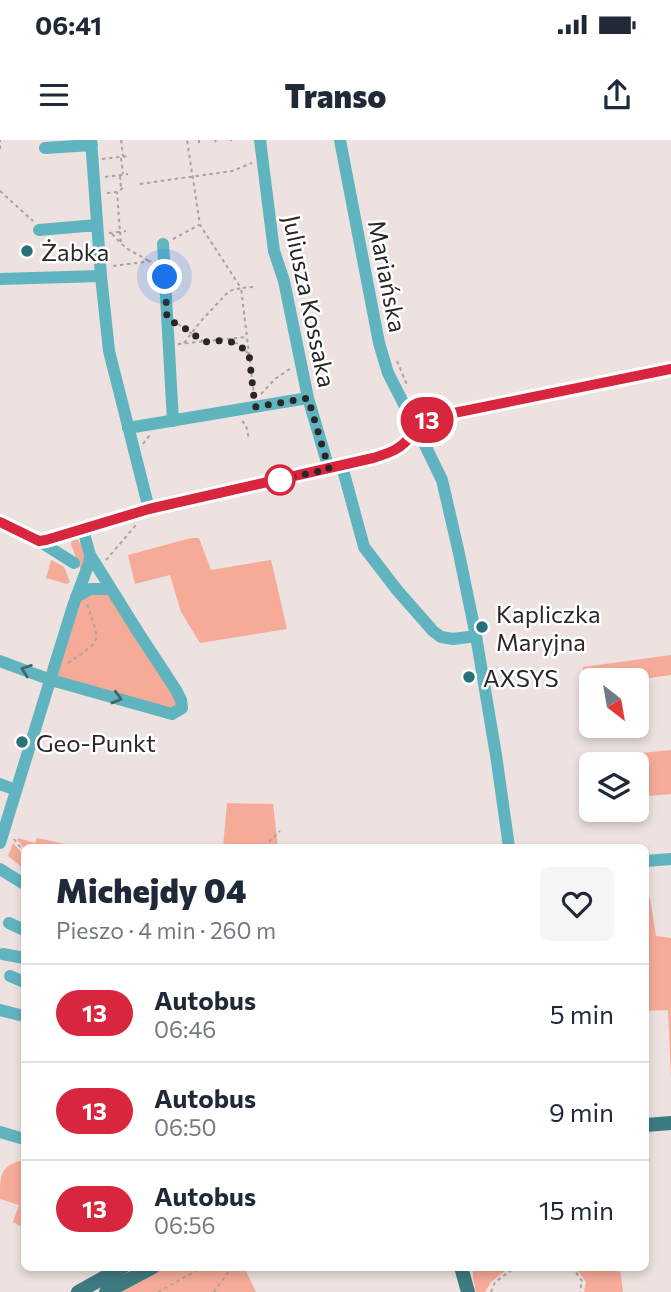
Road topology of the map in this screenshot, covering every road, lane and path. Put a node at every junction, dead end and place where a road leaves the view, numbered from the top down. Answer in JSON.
{"nodes":[{"id":1,"x":0,"y":140,"type":"edge"},
{"id":2,"x":121,"y":140,"type":"edge"},
{"id":3,"x":187,"y":140,"type":"edge"},
{"id":4,"x":260,"y":140,"type":"edge"},
{"id":5,"x":340,"y":140,"type":"edge"},
{"id":6,"x":92,"y":143,"type":"edge"},
{"id":7,"x":45,"y":148,"type":"dead end"},
{"id":8,"x":0,"y":149,"type":"edge"},
{"id":9,"x":122,"y":156,"type":"junction"},
{"id":10,"x":129,"y":156,"type":"dead end"},
{"id":11,"x":263,"y":159,"type":"junction"},
{"id":12,"x":93,"y":160,"type":"junction"},
{"id":13,"x":128,"y":174,"type":"dead end"},
{"id":14,"x":121,"y":175,"type":"junction"},
{"id":15,"x":111,"y":176,"type":"junction"},
{"id":16,"x":193,"y":176,"type":"junction"},
{"id":17,"x":94,"y":178,"type":"junction"},
{"id":18,"x":121,"y":183,"type":"junction"},
{"id":19,"x":140,"y":184,"type":"dead end"},
{"id":20,"x":125,"y":186,"type":"dead end"},
{"id":21,"x":121,"y":189,"type":"junction"},
{"id":22,"x":0,"y":191,"type":"edge"},
{"id":23,"x":117,"y":192,"type":"junction"},
{"id":24,"x":96,"y":195,"type":"junction"},
{"id":25,"x":124,"y":210,"type":"dead end"},
{"id":26,"x":118,"y":211,"type":"junction"},
{"id":27,"x":200,"y":225,"type":"junction"},
{"id":28,"x":41,"y":230,"type":"joint"},
{"id":29,"x":102,"y":231,"type":"junction"},
{"id":30,"x":126,"y":231,"type":"dead end"},
{"id":31,"x":120,"y":232,"type":"junction"},
{"id":32,"x":121,"y":243,"type":"junction"},
{"id":33,"x":163,"y":250,"type":"junction"},
{"id":34,"x":150,"y":262,"type":"junction"},
{"id":35,"x":102,"y":272,"type":"junction"},
{"id":36,"x":0,"y":279,"type":"edge"},
{"id":37,"x":253,"y":287,"type":"dead end"},
{"id":38,"x":241,"y":288,"type":"junction"},
{"id":39,"x":167,"y":319,"type":"junction"},
{"id":40,"x":192,"y":333,"type":"junction"},
{"id":41,"x":247,"y":337,"type":"junction"},
{"id":42,"x":227,"y":339,"type":"junction"},
{"id":43,"x":204,"y":342,"type":"junction"},
{"id":44,"x":184,"y":343,"type":"junction"},
{"id":45,"x":169,"y":345,"type":"junction"},
{"id":46,"x":249,"y":354,"type":"junction"},
{"id":47,"x":301,"y":362,"type":"junction"},
{"id":48,"x":671,"y":369,"type":"edge"},
{"id":49,"x":308,"y":398,"type":"junction"},
{"id":50,"x":255,"y":404,"type":"junction"},
{"id":51,"x":410,"y":416,"type":"junction"},
{"id":52,"x":241,"y":420,"type":"dead end"},
{"id":53,"x":425,"y":421,"type":"junction"},
{"id":54,"x":166,"y":422,"type":"junction"},
{"id":55,"x":128,"y":428,"type":"junction"},
{"id":56,"x":416,"y":435,"type":"junction"},
{"id":57,"x":249,"y":439,"type":"dead end"},
{"id":58,"x":133,"y":450,"type":"junction"},
{"id":59,"x":342,"y":466,"type":"junction"},
{"id":60,"x":329,"y":469,"type":"junction"},
{"id":61,"x":145,"y":514,"type":"junction"},
{"id":62,"x":0,"y":522,"type":"edge"},
{"id":63,"x":83,"y":530,"type":"junction"},
{"id":64,"x":67,"y":534,"type":"junction"},
{"id":65,"x":39,"y":541,"type":"junction"},
{"id":66,"x":90,"y":555,"type":"junction"},
{"id":67,"x":74,"y":562,"type":"junction"},
{"id":68,"x":99,"y":569,"type":"junction"},
{"id":69,"x":111,"y":589,"type":"junction"},
{"id":70,"x":80,"y":593,"type":"junction"},
{"id":71,"x":476,"y":636,"type":"junction"},
{"id":72,"x":0,"y":661,"type":"edge"},
{"id":73,"x":62,"y":667,"type":"dead end"},
{"id":74,"x":51,"y":680,"type":"junction"},
{"id":75,"x":0,"y":784,"type":"edge"},
{"id":76,"x":16,"y":790,"type":"junction"},
{"id":77,"x":6,"y":825,"type":"junction"},
{"id":78,"x":280,"y":831,"type":"dead end"},
{"id":79,"x":0,"y":843,"type":"edge"},
{"id":80,"x":267,"y":844,"type":"edge"},
{"id":81,"x":509,"y":844,"type":"edge"},
{"id":82,"x":21,"y":849,"type":"edge"},
{"id":83,"x":671,"y":859,"type":"edge"},
{"id":84,"x":649,"y":862,"type":"edge"},
{"id":85,"x":0,"y":869,"type":"edge"},
{"id":86,"x":21,"y":882,"type":"edge"},
{"id":87,"x":9,"y":923,"type":"dead end"},
{"id":88,"x":21,"y":929,"type":"edge"},
{"id":89,"x":3,"y":954,"type":"dead end"},
{"id":90,"x":21,"y":957,"type":"edge"},
{"id":91,"x":10,"y":976,"type":"dead end"},
{"id":92,"x":21,"y":981,"type":"edge"},
{"id":93,"x":0,"y":1010,"type":"edge"},
{"id":94,"x":21,"y":1015,"type":"edge"},
{"id":95,"x":671,"y":1122,"type":"edge"},
{"id":96,"x":649,"y":1125,"type":"edge"},
{"id":97,"x":0,"y":1132,"type":"edge"},
{"id":98,"x":21,"y":1138,"type":"edge"},
{"id":99,"x":116,"y":1271,"type":"edge"},
{"id":100,"x":145,"y":1271,"type":"edge"},
{"id":101,"x":196,"y":1271,"type":"edge"},
{"id":102,"x":229,"y":1271,"type":"edge"},
{"id":103,"x":510,"y":1271,"type":"edge"},
{"id":104,"x":575,"y":1271,"type":"edge"},
{"id":105,"x":219,"y":1287,"type":"junction"},
{"id":106,"x":78,"y":1292,"type":"edge"},
{"id":107,"x":106,"y":1292,"type":"edge"},
{"id":108,"x":158,"y":1292,"type":"edge"},
{"id":109,"x":214,"y":1292,"type":"edge"},
{"id":110,"x":222,"y":1292,"type":"edge"},
{"id":111,"x":491,"y":1292,"type":"edge"},
{"id":112,"x":580,"y":1292,"type":"edge"}],
"edges":[{"from":1,"to":8,"type":"path"},
{"from":2,"to":9,"type":"path"},
{"from":3,"to":16,"type":"path"},
{"from":4,"to":11,"type":"street","name":"Juliusza Kossaka"},
{"from":5,"to":51,"type":"street","name":"Mariańska"},
{"from":6,"to":7,"type":"street"},
{"from":6,"to":12,"type":"street"},
{"from":9,"to":10,"type":"path"},
{"from":9,"to":12,"type":"path"},
{"from":9,"to":14,"type":"path"},
{"from":11,"to":16,"type":"path"},
{"from":11,"to":47,"type":"street","name":"Juliusza Kossaka"},
{"from":12,"to":17,"type":"street"},
{"from":13,"to":14,"type":"path"},
{"from":14,"to":15,"type":"path"},
{"from":14,"to":18,"type":"path"},
{"from":15,"to":17,"type":"path"},
{"from":15,"to":18,"type":"path"},
{"from":16,"to":19,"type":"path"},
{"from":16,"to":27,"type":"path"},
{"from":17,"to":24,"type":"street"},
{"from":18,"to":21,"type":"path"},
{"from":20,"to":21,"type":"path"},
{"from":21,"to":23,"type":"path"},
{"from":22,"to":28,"type":"path"},
{"from":23,"to":24,"type":"path"},
{"from":23,"to":26,"type":"path"},
{"from":24,"to":29,"type":"street"},
{"from":25,"to":26,"type":"path"},
{"from":26,"to":31,"type":"path"},
{"from":27,"to":33,"type":"path"},
{"from":27,"to":38,"type":"path"},
{"from":28,"to":29,"type":"street"},
{"from":29,"to":31,"type":"path"},
{"from":29,"to":32,"type":"path"},
{"from":29,"to":35,"type":"street"},
{"from":30,"to":31,"type":"path"},
{"from":31,"to":32,"type":"path"},
{"from":32,"to":34,"type":"path"},
{"from":33,"to":34,"type":"path"},
{"from":33,"to":39,"type":"street"},
{"from":34,"to":35,"type":"path"},
{"from":35,"to":36,"type":"street"},
{"from":35,"to":55,"type":"street"},
{"from":37,"to":38,"type":"path"},
{"from":38,"to":40,"type":"path"},
{"from":38,"to":41,"type":"path"},
{"from":39,"to":40,"type":"path"},
{"from":39,"to":45,"type":"street"},
{"from":40,"to":43,"type":"path"},
{"from":40,"to":44,"type":"path"},
{"from":41,"to":42,"type":"path"},
{"from":41,"to":46,"type":"path"},
{"from":42,"to":43,"type":"path"},
{"from":42,"to":46,"type":"path"},
{"from":43,"to":44,"type":"path"},
{"from":44,"to":45,"type":"path"},
{"from":45,"to":54,"type":"street"},
{"from":46,"to":50,"type":"path"},
{"from":47,"to":49,"type":"street","name":"Juliusza Kossaka"},
{"from":47,"to":50,"type":"path"},
{"from":48,"to":53,"type":"street"},
{"from":49,"to":50,"type":"street"},
{"from":49,"to":60,"type":"street","name":"Juliusza Kossaka"},
{"from":50,"to":54,"type":"street"},
{"from":51,"to":53,"type":"street"},
{"from":51,"to":56,"type":"street"},
{"from":52,"to":57,"type":"path"},
{"from":53,"to":56,"type":"street"},
{"from":54,"to":55,"type":"street"},
{"from":54,"to":58,"type":"path"},
{"from":55,"to":58,"type":"street"},
{"from":56,"to":59,"type":"street"},
{"from":56,"to":71,"type":"street"},
{"from":58,"to":61,"type":"street"},
{"from":59,"to":60,"type":"street"},
{"from":59,"to":71,"type":"street"},
{"from":60,"to":61,"type":"street"},
{"from":61,"to":63,"type":"street"},
{"from":61,"to":68,"type":"path"},
{"from":62,"to":65,"type":"street"},
{"from":63,"to":64,"type":"street"},
{"from":63,"to":66,"type":"street"},
{"from":64,"to":65,"type":"street"},
{"from":64,"to":67,"type":"street"},
{"from":65,"to":67,"type":"street"},
{"from":66,"to":68,"type":"street"},
{"from":66,"to":70,"type":"street"},
{"from":67,"to":70,"type":"street"},
{"from":68,"to":69,"type":"street"},
{"from":69,"to":70,"type":"street"},
{"from":74,"to":69,"type":"street","one_way":true},
{"from":70,"to":73,"type":"path"},
{"from":70,"to":74,"type":"street"},
{"from":71,"to":81,"type":"street"},
{"from":74,"to":72,"type":"street","one_way":true},
{"from":74,"to":76,"type":"street"},
{"from":75,"to":76,"type":"street"},
{"from":76,"to":77,"type":"street"},
{"from":77,"to":79,"type":"street"},
{"from":77,"to":82,"type":"path"},
{"from":78,"to":80,"type":"path"},
{"from":83,"to":84,"type":"street"},
{"from":85,"to":86,"type":"street"},
{"from":87,"to":88,"type":"street"},
{"from":89,"to":90,"type":"street"},
{"from":91,"to":92,"type":"street"},
{"from":93,"to":94,"type":"street"},
{"from":95,"to":96,"type":"main road"},
{"from":97,"to":98,"type":"street"},
{"from":99,"to":106,"type":"main road"},
{"from":100,"to":107,"type":"main road"},
{"from":101,"to":108,"type":"path"},
{"from":102,"to":105,"type":"path"},
{"from":103,"to":111,"type":"path"},
{"from":104,"to":112,"type":"path"},
{"from":105,"to":109,"type":"path"},
{"from":105,"to":110,"type":"path"}]}
